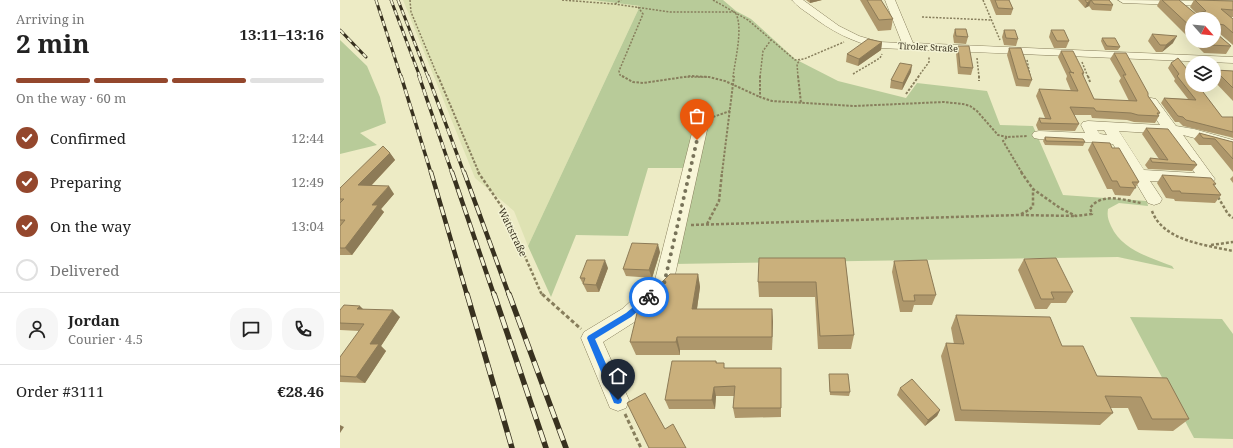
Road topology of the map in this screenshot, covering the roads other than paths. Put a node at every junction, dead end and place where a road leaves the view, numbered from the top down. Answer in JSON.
{"nodes":[{"id":1,"x":797,"y":0,"type":"edge"},
{"id":2,"x":890,"y":0,"type":"edge"},
{"id":3,"x":1123,"y":0,"type":"edge"},
{"id":4,"x":1176,"y":1,"type":"edge"},
{"id":5,"x":1233,"y":4,"type":"edge"},
{"id":6,"x":1186,"y":10,"type":"edge"},
{"id":7,"x":908,"y":47,"type":"junction"},
{"id":8,"x":1167,"y":58,"type":"junction"},
{"id":9,"x":1185,"y":60,"type":"edge"},
{"id":10,"x":1185,"y":62,"type":"edge"},
{"id":11,"x":1221,"y":65,"type":"edge"},
{"id":12,"x":1233,"y":67,"type":"edge"},
{"id":13,"x":1151,"y":102,"type":"edge"},
{"id":14,"x":702,"y":121,"type":"dead end"},
{"id":15,"x":1109,"y":126,"type":"junction"},
{"id":16,"x":1171,"y":130,"type":"junction"},
{"id":17,"x":1039,"y":135,"type":"road end"},
{"id":18,"x":1095,"y":138,"type":"junction"},
{"id":19,"x":1117,"y":140,"type":"junction"},
{"id":20,"x":1233,"y":144,"type":"edge"},
{"id":21,"x":1139,"y":175,"type":"junction"},
{"id":22,"x":1152,"y":202,"type":"road end"},
{"id":23,"x":618,"y":400,"type":"road end"}],
"edges":[{"from":1,"to":7,"type":"street","name":"Tiroler Straße"},
{"from":2,"to":7,"type":"street"},
{"from":3,"to":4,"type":"street"},
{"from":4,"to":5,"type":"street"},
{"from":4,"to":6,"type":"street"},
{"from":7,"to":8,"type":"street","name":"Tiroler Straße"},
{"from":8,"to":9,"type":"street","name":"Tiroler Straße"},
{"from":8,"to":10,"type":"street","name":"Tiroler Straße"},
{"from":11,"to":12,"type":"street","name":"Tiroler Straße"},
{"from":13,"to":16,"type":"street"},
{"from":14,"to":23,"type":"street"},
{"from":15,"to":16,"type":"street"},
{"from":15,"to":18,"type":"street"},
{"from":15,"to":19,"type":"street"},
{"from":16,"to":20,"type":"street"},
{"from":16,"to":21,"type":"street"},
{"from":17,"to":18,"type":"street"},
{"from":18,"to":19,"type":"street"},
{"from":19,"to":21,"type":"street"},
{"from":21,"to":22,"type":"street"}]}
